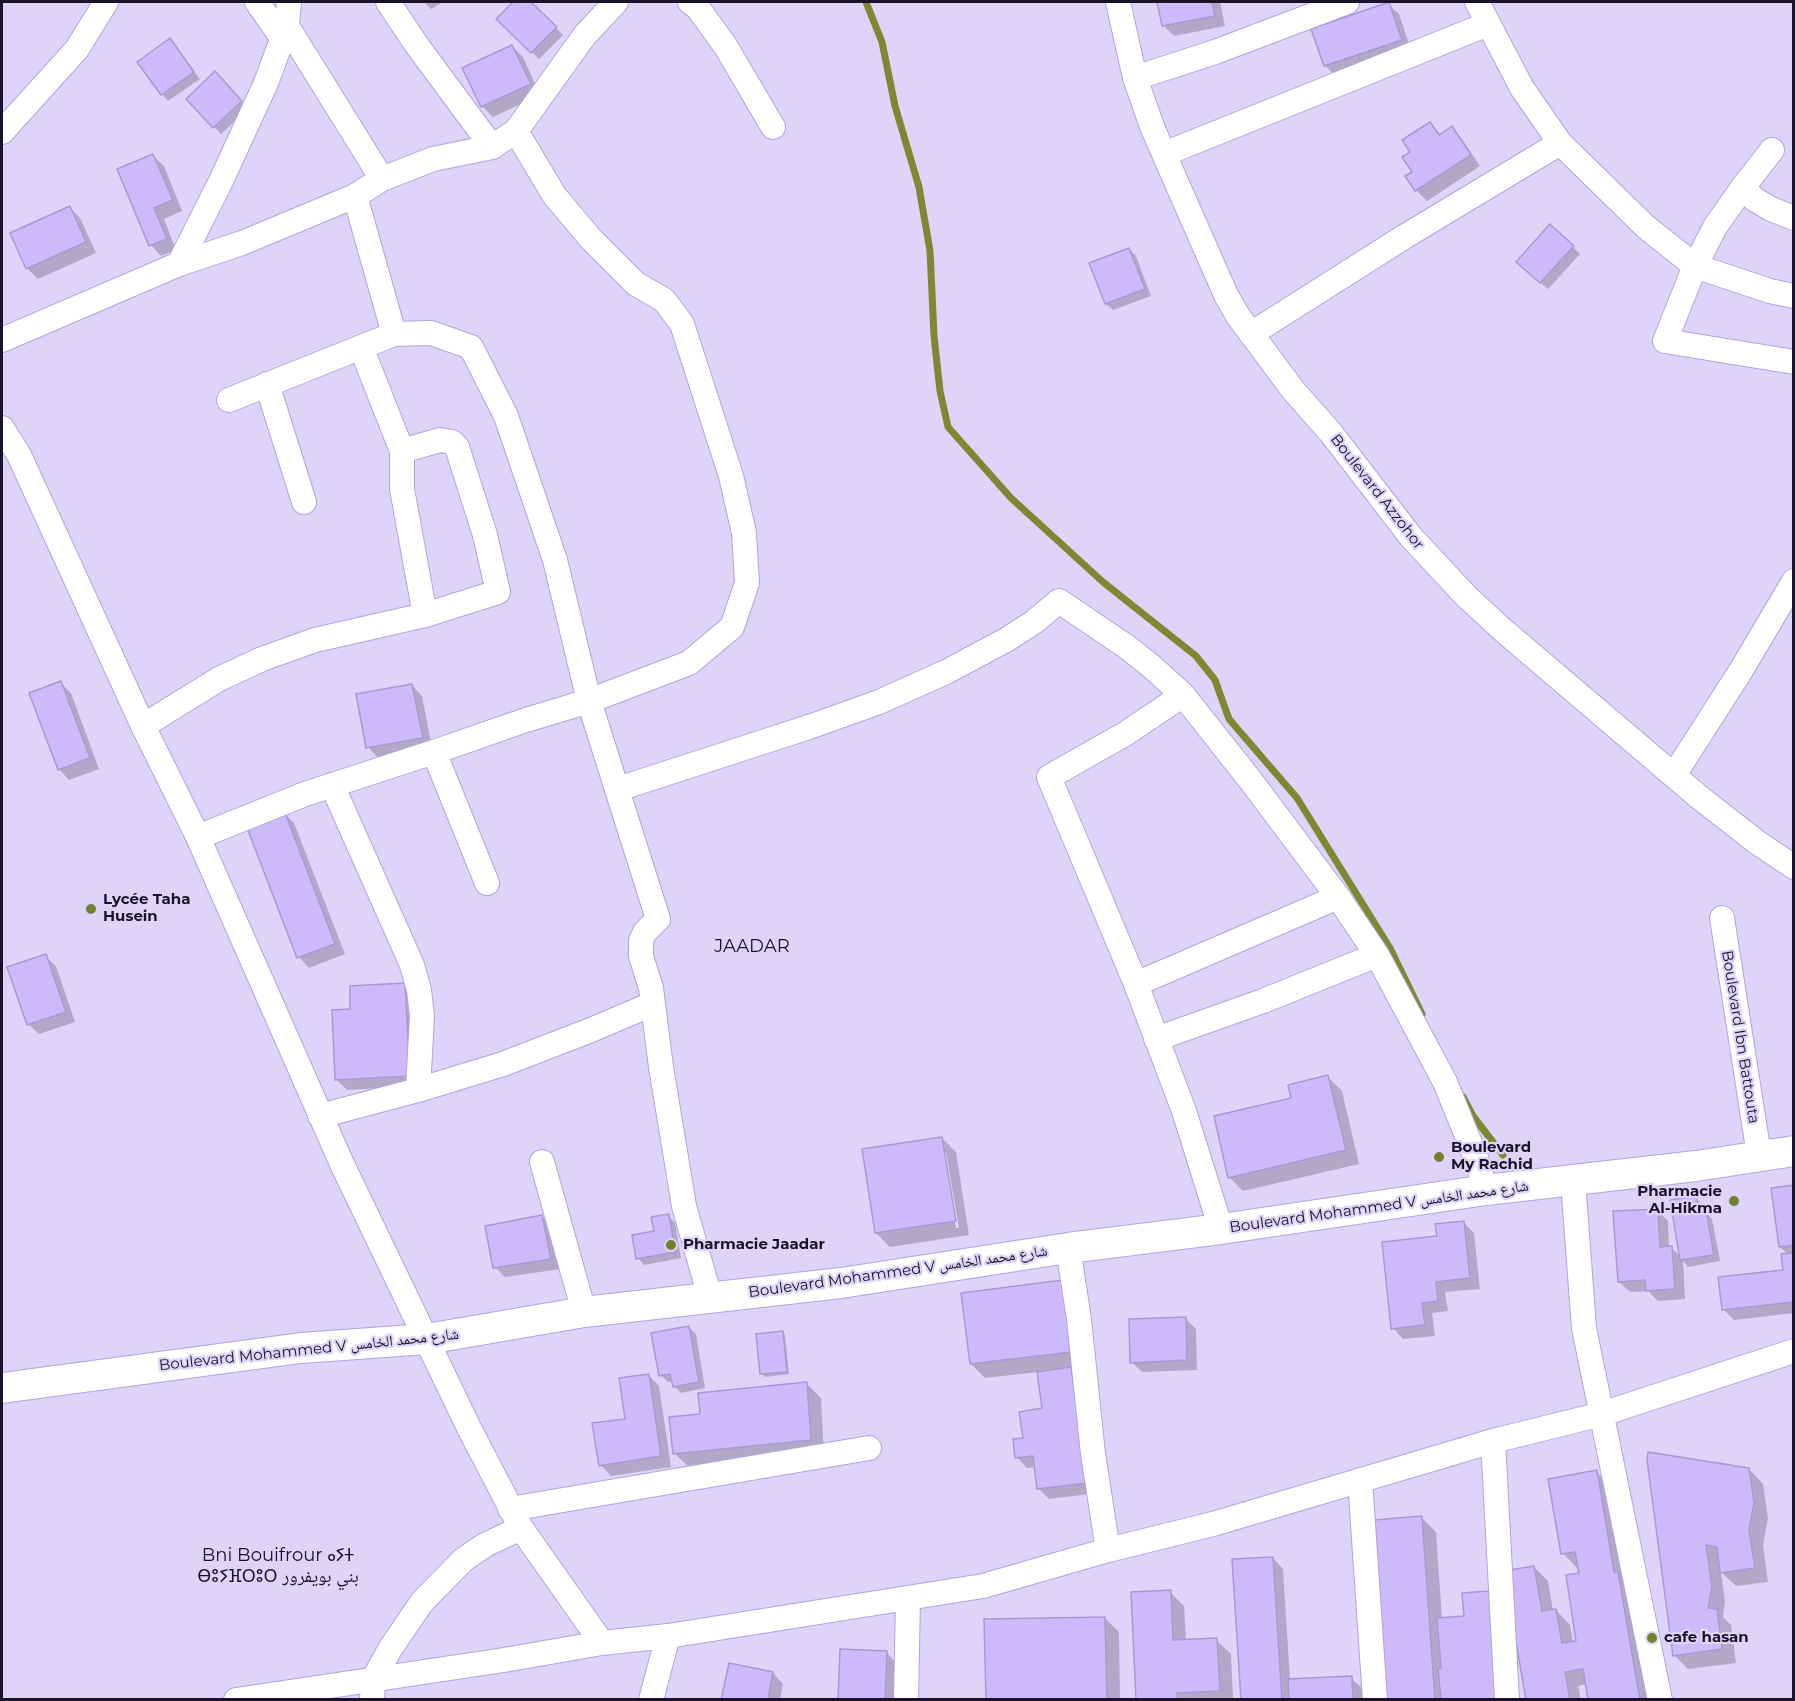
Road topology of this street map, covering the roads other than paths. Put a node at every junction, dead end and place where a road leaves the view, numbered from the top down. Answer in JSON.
{"nodes":[{"id":1,"x":106,"y":2,"type":"edge"},
{"id":2,"x":256,"y":2,"type":"edge"},
{"id":3,"x":290,"y":2,"type":"edge"},
{"id":4,"x":388,"y":2,"type":"edge"},
{"id":5,"x":616,"y":2,"type":"edge"},
{"id":6,"x":690,"y":2,"type":"edge"},
{"id":7,"x":1118,"y":2,"type":"edge"},
{"id":8,"x":1347,"y":2,"type":"edge"},
{"id":9,"x":1477,"y":2,"type":"edge"},
{"id":10,"x":1305,"y":9,"type":"edge"},
{"id":11,"x":1488,"y":24,"type":"junction"},
{"id":12,"x":285,"y":32,"type":"junction"},
{"id":13,"x":1135,"y":78,"type":"junction"},
{"id":14,"x":773,"y":127,"type":"dead end"},
{"id":15,"x":516,"y":131,"type":"junction"},
{"id":16,"x":2,"y":132,"type":"edge"},
{"id":17,"x":1560,"y":143,"type":"junction"},
{"id":18,"x":492,"y":147,"type":"junction"},
{"id":19,"x":1772,"y":150,"type":"dead end"},
{"id":20,"x":1164,"y":154,"type":"junction"},
{"id":21,"x":382,"y":179,"type":"junction"},
{"id":22,"x":1743,"y":187,"type":"junction"},
{"id":23,"x":355,"y":196,"type":"junction"},
{"id":24,"x":1794,"y":218,"type":"edge"},
{"id":25,"x":179,"y":264,"type":"junction"},
{"id":26,"x":1695,"y":266,"type":"junction"},
{"id":27,"x":1794,"y":296,"type":"edge"},
{"id":28,"x":394,"y":334,"type":"junction"},
{"id":29,"x":1251,"y":334,"type":"junction"},
{"id":30,"x":2,"y":340,"type":"edge"},
{"id":31,"x":361,"y":347,"type":"junction"},
{"id":32,"x":1794,"y":362,"type":"edge"},
{"id":33,"x":267,"y":384,"type":"junction"},
{"id":34,"x":229,"y":400,"type":"dead end"},
{"id":35,"x":2,"y":428,"type":"edge"},
{"id":36,"x":402,"y":451,"type":"junction"},
{"id":37,"x":10,"y":459,"type":"edge"},
{"id":38,"x":304,"y":502,"type":"dead end"},
{"id":39,"x":1794,"y":581,"type":"edge"},
{"id":40,"x":425,"y":615,"type":"junction"},
{"id":41,"x":1183,"y":695,"type":"junction"},
{"id":42,"x":589,"y":701,"type":"junction"},
{"id":43,"x":143,"y":726,"type":"junction"},
{"id":44,"x":434,"y":752,"type":"junction"},
{"id":45,"x":1674,"y":776,"type":"junction"},
{"id":46,"x":332,"y":785,"type":"junction"},
{"id":47,"x":618,"y":789,"type":"junction"},
{"id":48,"x":198,"y":837,"type":"junction"},
{"id":49,"x":1794,"y":867,"type":"edge"},
{"id":50,"x":487,"y":883,"type":"dead end"},
{"id":51,"x":1338,"y":897,"type":"junction"},
{"id":52,"x":1722,"y":918,"type":"dead end"},
{"id":53,"x":1377,"y":955,"type":"junction"},
{"id":54,"x":1136,"y":984,"type":"junction"},
{"id":55,"x":652,"y":1004,"type":"junction"},
{"id":56,"x":1156,"y":1039,"type":"junction"},
{"id":57,"x":418,"y":1090,"type":"junction"},
{"id":58,"x":320,"y":1116,"type":"junction"},
{"id":59,"x":1794,"y":1151,"type":"edge"},
{"id":60,"x":1759,"y":1155,"type":"junction"},
{"id":61,"x":542,"y":1162,"type":"dead end"},
{"id":62,"x":1573,"y":1181,"type":"junction"},
{"id":63,"x":1486,"y":1190,"type":"junction"},
{"id":64,"x":1221,"y":1229,"type":"junction"},
{"id":65,"x":1068,"y":1248,"type":"junction"},
{"id":66,"x":710,"y":1297,"type":"junction"},
{"id":67,"x":584,"y":1312,"type":"junction"},
{"id":68,"x":427,"y":1339,"type":"junction"},
{"id":69,"x":1794,"y":1351,"type":"edge"},
{"id":70,"x":2,"y":1388,"type":"edge"},
{"id":71,"x":1602,"y":1414,"type":"junction"},
{"id":72,"x":1493,"y":1441,"type":"junction"},
{"id":73,"x":869,"y":1448,"type":"dead end"},
{"id":74,"x":1360,"y":1480,"type":"junction"},
{"id":75,"x":516,"y":1518,"type":"junction"},
{"id":76,"x":1108,"y":1550,"type":"junction"},
{"id":77,"x":908,"y":1599,"type":"junction"},
{"id":78,"x":668,"y":1636,"type":"junction"},
{"id":79,"x":602,"y":1643,"type":"junction"},
{"id":80,"x":373,"y":1690,"type":"edge"},
{"id":81,"x":236,"y":1700,"type":"edge"},
{"id":82,"x":651,"y":1700,"type":"edge"},
{"id":83,"x":906,"y":1700,"type":"edge"},
{"id":84,"x":1375,"y":1700,"type":"edge"},
{"id":85,"x":1507,"y":1700,"type":"edge"},
{"id":86,"x":1660,"y":1700,"type":"edge"}],
"edges":[{"from":1,"to":16,"type":"street"},
{"from":2,"to":12,"type":"street"},
{"from":3,"to":12,"type":"street"},
{"from":4,"to":18,"type":"street"},
{"from":5,"to":15,"type":"street"},
{"from":6,"to":14,"type":"street"},
{"from":7,"to":13,"type":"street","name":"Boulevard Azzohor"},
{"from":8,"to":10,"type":"street"},
{"from":9,"to":11,"type":"street"},
{"from":10,"to":13,"type":"street"},
{"from":11,"to":17,"type":"street"},
{"from":11,"to":20,"type":"street"},
{"from":12,"to":21,"type":"street"},
{"from":12,"to":25,"type":"street"},
{"from":13,"to":20,"type":"street","name":"Boulevard Azzohor"},
{"from":15,"to":18,"type":"street"},
{"from":15,"to":42,"type":"street"},
{"from":17,"to":26,"type":"street"},
{"from":17,"to":29,"type":"street"},
{"from":18,"to":21,"type":"street"},
{"from":19,"to":22,"type":"street"},
{"from":20,"to":29,"type":"street","name":"Boulevard Azzohor"},
{"from":21,"to":23,"type":"street"},
{"from":22,"to":24,"type":"street"},
{"from":22,"to":26,"type":"street"},
{"from":23,"to":25,"type":"street"},
{"from":23,"to":28,"type":"street"},
{"from":25,"to":30,"type":"street"},
{"from":26,"to":27,"type":"street"},
{"from":26,"to":32,"type":"street"},
{"from":28,"to":31,"type":"street"},
{"from":28,"to":42,"type":"street"},
{"from":29,"to":45,"type":"street","name":"Boulevard Azzohor"},
{"from":31,"to":33,"type":"street"},
{"from":31,"to":36,"type":"street"},
{"from":33,"to":34,"type":"street"},
{"from":33,"to":38,"type":"street"},
{"from":35,"to":37,"type":"street"},
{"from":36,"to":40,"type":"street"},
{"from":36,"to":40,"type":"street"},
{"from":37,"to":43,"type":"street"},
{"from":39,"to":45,"type":"street"},
{"from":40,"to":43,"type":"street"},
{"from":41,"to":47,"type":"street"},
{"from":41,"to":51,"type":"street"},
{"from":41,"to":54,"type":"street"},
{"from":42,"to":44,"type":"street"},
{"from":42,"to":47,"type":"street"},
{"from":43,"to":48,"type":"street"},
{"from":44,"to":46,"type":"street"},
{"from":44,"to":50,"type":"street"},
{"from":45,"to":49,"type":"street","name":"Boulevard Azzohor"},
{"from":46,"to":48,"type":"street"},
{"from":46,"to":57,"type":"street"},
{"from":47,"to":55,"type":"street"},
{"from":48,"to":58,"type":"street"},
{"from":51,"to":53,"type":"street"},
{"from":51,"to":54,"type":"street"},
{"from":52,"to":60,"type":"street","name":"Boulevard Ibn Battouta"},
{"from":53,"to":56,"type":"street"},
{"from":53,"to":63,"type":"street"},
{"from":54,"to":56,"type":"street"},
{"from":55,"to":57,"type":"street"},
{"from":55,"to":66,"type":"street"},
{"from":56,"to":64,"type":"street"},
{"from":57,"to":58,"type":"street"},
{"from":58,"to":68,"type":"street"},
{"from":59,"to":60,"type":"main road","name":"Boulevard Mohammed V شارع محمد الخامس"},
{"from":60,"to":62,"type":"main road","name":"Boulevard Mohammed V شارع محمد الخامس"},
{"from":61,"to":67,"type":"street"},
{"from":62,"to":63,"type":"main road","name":"Boulevard Mohammed V شارع محمد الخامس"},
{"from":62,"to":71,"type":"street"},
{"from":63,"to":64,"type":"main road","name":"Boulevard Mohammed V شارع محمد الخامس"},
{"from":64,"to":65,"type":"main road","name":"Boulevard Mohammed V شارع محمد الخامس"},
{"from":65,"to":66,"type":"main road","name":"Boulevard Mohammed V شارع محمد الخامس"},
{"from":65,"to":76,"type":"street"},
{"from":66,"to":67,"type":"main road","name":"Boulevard Mohammed V شارع محمد الخامس"},
{"from":67,"to":68,"type":"main road","name":"Boulevard Mohammed V شارع محمد الخامس"},
{"from":68,"to":70,"type":"main road","name":"Boulevard Mohammed V شارع محمد الخامس"},
{"from":68,"to":75,"type":"street"},
{"from":69,"to":71,"type":"street"},
{"from":71,"to":72,"type":"street"},
{"from":71,"to":86,"type":"street"},
{"from":72,"to":74,"type":"street"},
{"from":72,"to":85,"type":"street"},
{"from":73,"to":75,"type":"street"},
{"from":74,"to":76,"type":"street"},
{"from":74,"to":84,"type":"street"},
{"from":75,"to":79,"type":"street"},
{"from":75,"to":80,"type":"street"},
{"from":76,"to":77,"type":"street"},
{"from":77,"to":78,"type":"street"},
{"from":77,"to":83,"type":"street"},
{"from":78,"to":79,"type":"street"},
{"from":78,"to":82,"type":"street"},
{"from":79,"to":80,"type":"street"},
{"from":80,"to":81,"type":"street"}]}
